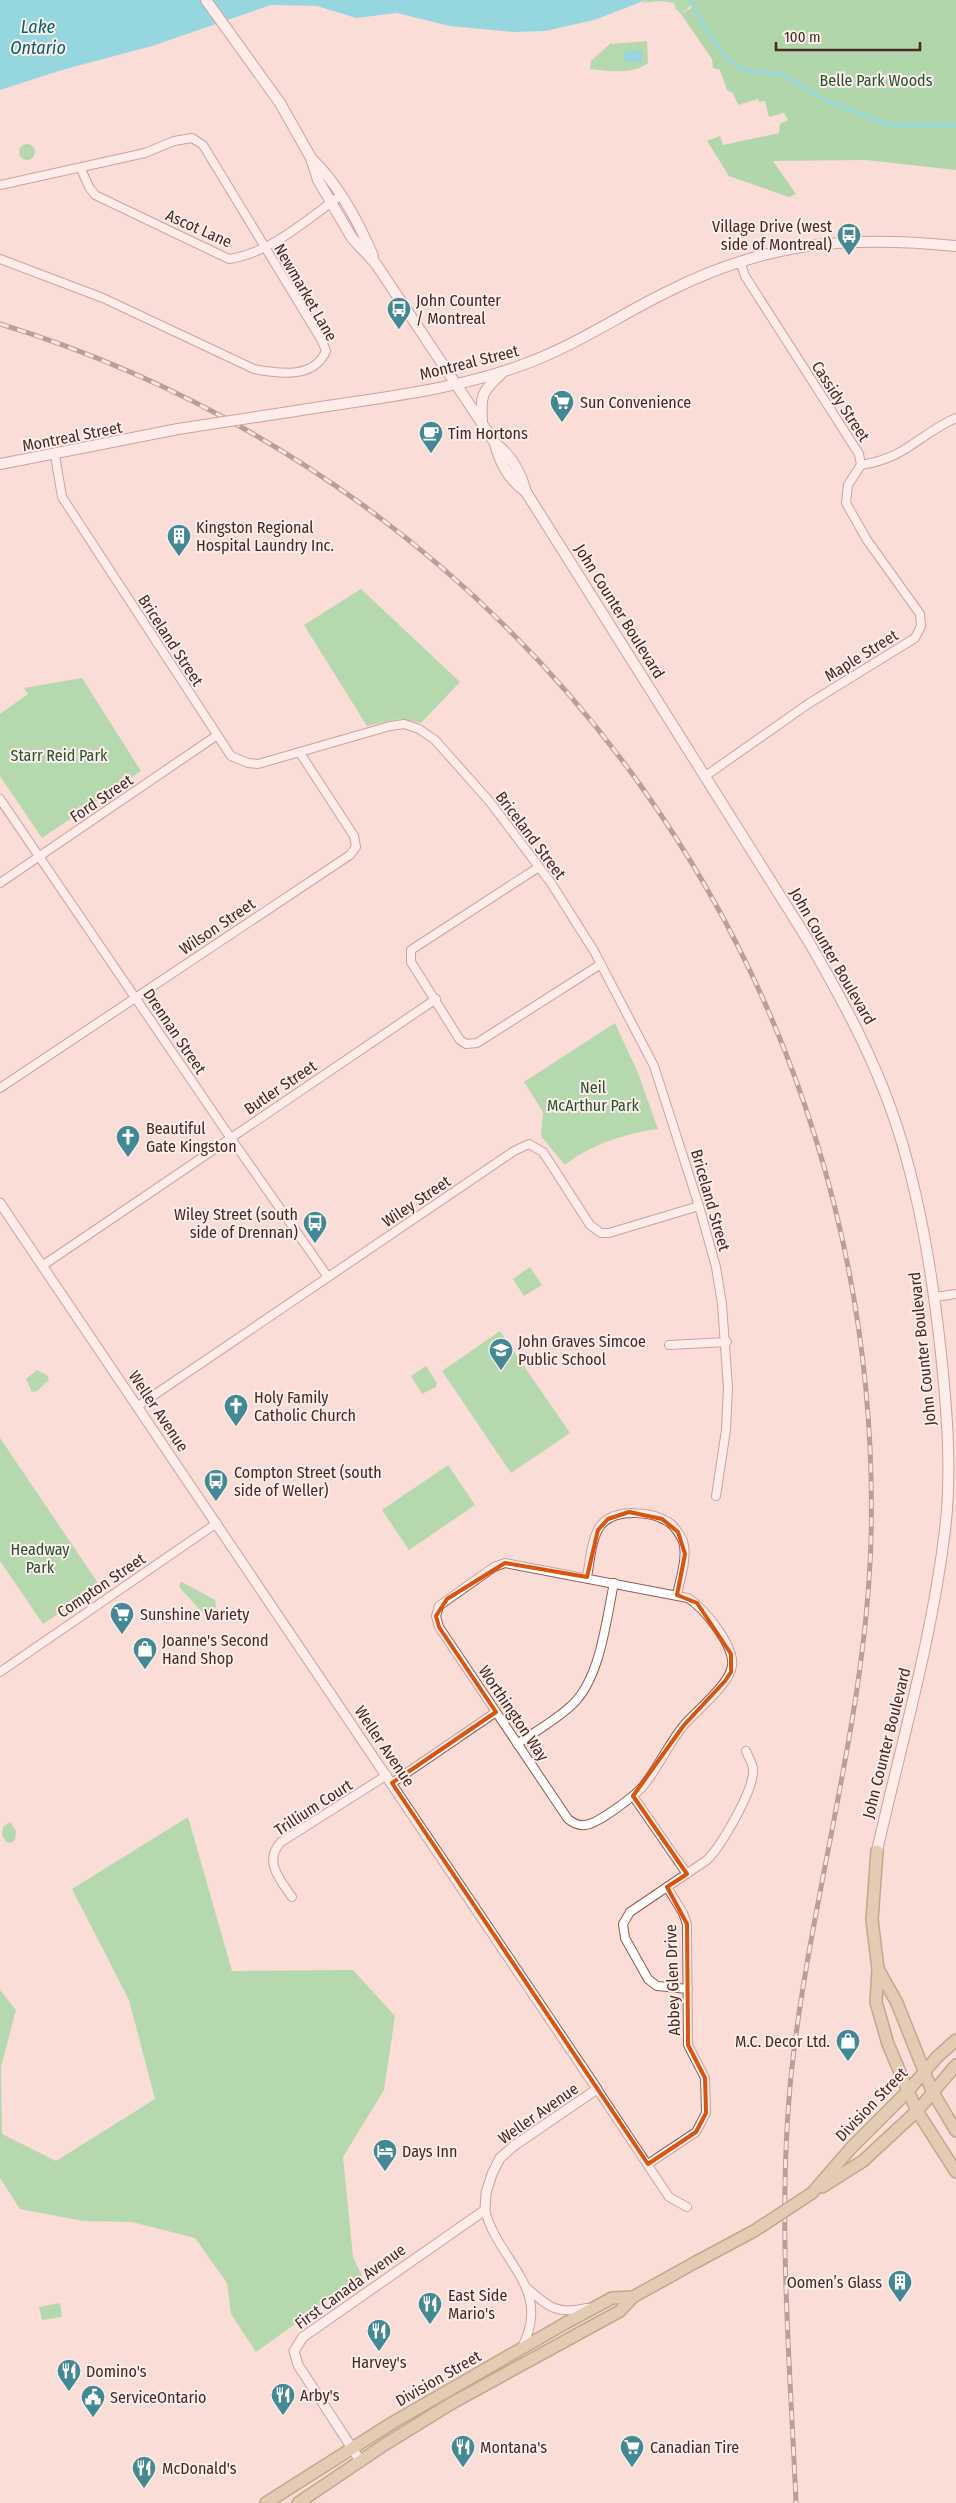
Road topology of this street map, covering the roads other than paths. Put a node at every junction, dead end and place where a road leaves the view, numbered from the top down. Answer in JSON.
{"nodes":[{"id":1,"x":206,"y":0,"type":"edge"},
{"id":2,"x":311,"y":158,"type":"junction"},
{"id":3,"x":81,"y":169,"type":"junction"},
{"id":4,"x":0,"y":185,"type":"edge"},
{"id":5,"x":340,"y":196,"type":"junction"},
{"id":6,"x":331,"y":203,"type":"junction"},
{"id":7,"x":956,"y":246,"type":"edge"},
{"id":8,"x":265,"y":247,"type":"junction"},
{"id":9,"x":0,"y":258,"type":"edge"},
{"id":10,"x":740,"y":261,"type":"junction"},
{"id":11,"x":376,"y":264,"type":"junction"},
{"id":12,"x":504,"y":372,"type":"junction"},
{"id":13,"x":457,"y":384,"type":"junction"},
{"id":14,"x":956,"y":418,"type":"edge"},
{"id":15,"x":483,"y":423,"type":"junction"},
{"id":16,"x":55,"y":455,"type":"junction"},
{"id":17,"x":0,"y":464,"type":"edge"},
{"id":18,"x":861,"y":465,"type":"junction"},
{"id":19,"x":216,"y":736,"type":"junction"},
{"id":20,"x":300,"y":753,"type":"junction"},
{"id":21,"x":704,"y":776,"type":"junction"},
{"id":22,"x":0,"y":799,"type":"edge"},
{"id":23,"x":39,"y":856,"type":"junction"},
{"id":24,"x":539,"y":867,"type":"junction"},
{"id":25,"x":0,"y":883,"type":"edge"},
{"id":26,"x":601,"y":964,"type":"junction"},
{"id":27,"x":135,"y":997,"type":"junction"},
{"id":28,"x":436,"y":1000,"type":"junction"},
{"id":29,"x":0,"y":1088,"type":"edge"},
{"id":30,"x":230,"y":1137,"type":"junction"},
{"id":31,"x":0,"y":1203,"type":"edge"},
{"id":32,"x":699,"y":1206,"type":"junction"},
{"id":33,"x":42,"y":1266,"type":"junction"},
{"id":34,"x":328,"y":1277,"type":"junction"},
{"id":35,"x":956,"y":1294,"type":"edge"},
{"id":36,"x":935,"y":1297,"type":"junction"},
{"id":37,"x":726,"y":1342,"type":"junction"},
{"id":38,"x":669,"y":1345,"type":"dead end"},
{"id":39,"x":138,"y":1406,"type":"junction"},
{"id":40,"x":716,"y":1496,"type":"dead end"},
{"id":41,"x":218,"y":1523,"type":"junction"},
{"id":42,"x":587,"y":1577,"type":"junction"},
{"id":43,"x":614,"y":1583,"type":"junction"},
{"id":44,"x":677,"y":1595,"type":"junction"},
{"id":45,"x":0,"y":1672,"type":"edge"},
{"id":46,"x":496,"y":1712,"type":"junction"},
{"id":47,"x":517,"y":1744,"type":"junction"},
{"id":48,"x":746,"y":1751,"type":"dead end"},
{"id":49,"x":389,"y":1779,"type":"junction"},
{"id":50,"x":633,"y":1796,"type":"junction"},
{"id":51,"x":877,"y":1851,"type":"joint"},
{"id":52,"x":687,"y":1874,"type":"junction"},
{"id":53,"x":667,"y":1887,"type":"junction"},
{"id":54,"x":292,"y":1898,"type":"dead end"},
{"id":55,"x":878,"y":1969,"type":"junction"},
{"id":56,"x":688,"y":1989,"type":"junction"},
{"id":57,"x":956,"y":2040,"type":"edge"},
{"id":58,"x":956,"y":2065,"type":"edge"},
{"id":59,"x":924,"y":2072,"type":"junction"},
{"id":60,"x":597,"y":2089,"type":"junction"},
{"id":61,"x":932,"y":2090,"type":"junction"},
{"id":62,"x":908,"y":2092,"type":"junction"},
{"id":63,"x":917,"y":2111,"type":"junction"},
{"id":64,"x":956,"y":2131,"type":"edge"},
{"id":65,"x":648,"y":2164,"type":"junction"},
{"id":66,"x":956,"y":2172,"type":"edge"},
{"id":67,"x":812,"y":2193,"type":"junction"},
{"id":68,"x":687,"y":2207,"type":"dead end"},
{"id":69,"x":486,"y":2210,"type":"junction"},
{"id":70,"x":526,"y":2288,"type":"junction"},
{"id":71,"x":633,"y":2297,"type":"junction"},
{"id":72,"x":599,"y":2306,"type":"junction"},
{"id":73,"x":521,"y":2349,"type":"junction"},
{"id":74,"x":353,"y":2448,"type":"junction"},
{"id":75,"x":361,"y":2462,"type":"junction"},
{"id":76,"x":266,"y":2503,"type":"edge"},
{"id":77,"x":298,"y":2503,"type":"edge"}],
"edges":[{"from":1,"to":2,"type":"main road","name":"John Counter Boulevard"},
{"from":2,"to":5,"type":"main road","name":"John Counter Boulevard"},
{"from":2,"to":6,"type":"main road","name":"John Counter Boulevard"},
{"from":3,"to":4,"type":"street","name":"Newmarket Lane"},
{"from":3,"to":8,"type":"street","name":"Ascot Lane"},
{"from":3,"to":8,"type":"street","name":"Newmarket Lane"},
{"from":5,"to":6,"type":"street","name":"Ascot Lane"},
{"from":5,"to":11,"type":"main road","name":"John Counter Boulevard"},
{"from":6,"to":8,"type":"street","name":"Ascot Lane"},
{"from":6,"to":11,"type":"main road","name":"John Counter Boulevard"},
{"from":7,"to":10,"type":"main road","name":"Montreal Street"},
{"from":8,"to":9,"type":"street","name":"Newmarket Lane"},
{"from":10,"to":12,"type":"main road","name":"Montreal Street"},
{"from":10,"to":18,"type":"street","name":"Cassidy Street"},
{"from":11,"to":13,"type":"main road","name":"John Counter Boulevard"},
{"from":12,"to":13,"type":"main road","name":"Montreal Street"},
{"from":12,"to":15,"type":"main road"},
{"from":13,"to":15,"type":"main road","name":"John Counter Boulevard"},
{"from":13,"to":16,"type":"main road","name":"Montreal Street","bridge":true},
{"from":14,"to":18,"type":"street","name":"Cassidy Street"},
{"from":15,"to":21,"type":"main road","name":"John Counter Boulevard"},
{"from":16,"to":17,"type":"main road","name":"Montreal Street"},
{"from":16,"to":19,"type":"street","name":"Briceland Street"},
{"from":18,"to":21,"type":"street","name":"Maple Street"},
{"from":19,"to":20,"type":"street","name":"Briceland Street"},
{"from":19,"to":23,"type":"street","name":"Ford Street"},
{"from":20,"to":24,"type":"street","name":"Briceland Street"},
{"from":20,"to":27,"type":"street","name":"Wilson Street"},
{"from":21,"to":36,"type":"main road","name":"John Counter Boulevard"},
{"from":22,"to":23,"type":"street","name":"Drennan Street"},
{"from":23,"to":25,"type":"street","name":"Ford Street"},
{"from":23,"to":27,"type":"street","name":"Drennan Street"},
{"from":24,"to":26,"type":"street","name":"Briceland Street"},
{"from":24,"to":28,"type":"street"},
{"from":26,"to":28,"type":"street"},
{"from":26,"to":32,"type":"street","name":"Briceland Street"},
{"from":27,"to":29,"type":"street","name":"Wilson Street"},
{"from":27,"to":30,"type":"street","name":"Drennan Street"},
{"from":28,"to":30,"type":"street","name":"Butler Street"},
{"from":30,"to":33,"type":"street","name":"Butler Street"},
{"from":30,"to":34,"type":"street","name":"Drennan Street"},
{"from":31,"to":33,"type":"street","name":"Weller Avenue"},
{"from":32,"to":34,"type":"street","name":"Wiley Street"},
{"from":32,"to":37,"type":"street","name":"Briceland Street"},
{"from":33,"to":39,"type":"street","name":"Weller Avenue"},
{"from":34,"to":39,"type":"street","name":"Wiley Street"},
{"from":35,"to":36,"type":"street"},
{"from":36,"to":51,"type":"main road","name":"John Counter Boulevard"},
{"from":37,"to":38,"type":"street"},
{"from":37,"to":40,"type":"street","name":"Briceland Street"},
{"from":39,"to":41,"type":"street","name":"Weller Avenue"},
{"from":41,"to":45,"type":"street","name":"Compton Street"},
{"from":41,"to":49,"type":"street","name":"Weller Avenue"},
{"from":42,"to":43,"type":"street","name":"Worthington Way"},
{"from":42,"to":44,"type":"street"},
{"from":42,"to":46,"type":"street","name":"Worthington Way"},
{"from":43,"to":44,"type":"street","name":"Worthington Way"},
{"from":43,"to":47,"type":"street"},
{"from":44,"to":50,"type":"street","name":"Worthington Way"},
{"from":46,"to":47,"type":"street","name":"Worthington Way"},
{"from":46,"to":49,"type":"street","name":"Trillium Court"},
{"from":47,"to":50,"type":"street","name":"Worthington Way"},
{"from":48,"to":52,"type":"street"},
{"from":49,"to":54,"type":"street","name":"Trillium Court"},
{"from":49,"to":60,"type":"street","name":"Weller Avenue"},
{"from":50,"to":52,"type":"street"},
{"from":51,"to":55,"type":"main road","name":"John Counter Boulevard"},
{"from":52,"to":53,"type":"street"},
{"from":53,"to":56,"type":"street","name":"Abbey Glen Drive"},
{"from":53,"to":56,"type":"street"},
{"from":55,"to":59,"type":"main road"},
{"from":55,"to":62,"type":"main road"},
{"from":56,"to":65,"type":"street","name":"Abbey Glen Drive"},
{"from":57,"to":59,"type":"main road","name":"Division Street"},
{"from":58,"to":61,"type":"main road","name":"Division Street"},
{"from":59,"to":61,"type":"main road"},
{"from":59,"to":62,"type":"main road","name":"Division Street"},
{"from":60,"to":65,"type":"street"},
{"from":60,"to":69,"type":"street","name":"Weller Avenue"},
{"from":61,"to":63,"type":"main road","name":"Division Street"},
{"from":61,"to":64,"type":"main road"},
{"from":62,"to":63,"type":"main road"},
{"from":62,"to":67,"type":"main road","name":"Division Street"},
{"from":63,"to":66,"type":"main road"},
{"from":63,"to":67,"type":"main road","name":"Division Street"},
{"from":65,"to":68,"type":"street"},
{"from":67,"to":71,"type":"main road","name":"Division Street","bridge":true},
{"from":69,"to":70,"type":"street","name":"Weller Avenue"},
{"from":69,"to":74,"type":"street","name":"First Canada Avenue"},
{"from":70,"to":72,"type":"street","name":"Weller Avenue"},
{"from":70,"to":73,"type":"street","name":"Weller Avenue"},
{"from":71,"to":72,"type":"main road","name":"Division Street"},
{"from":71,"to":75,"type":"main road","name":"Division Street"},
{"from":72,"to":73,"type":"main road","name":"Division Street"},
{"from":73,"to":74,"type":"main road","name":"Division Street"},
{"from":74,"to":75,"type":"street","name":"First Canada Avenue"},
{"from":74,"to":76,"type":"main road","name":"Division Street"},
{"from":75,"to":77,"type":"main road","name":"Division Street"}]}
